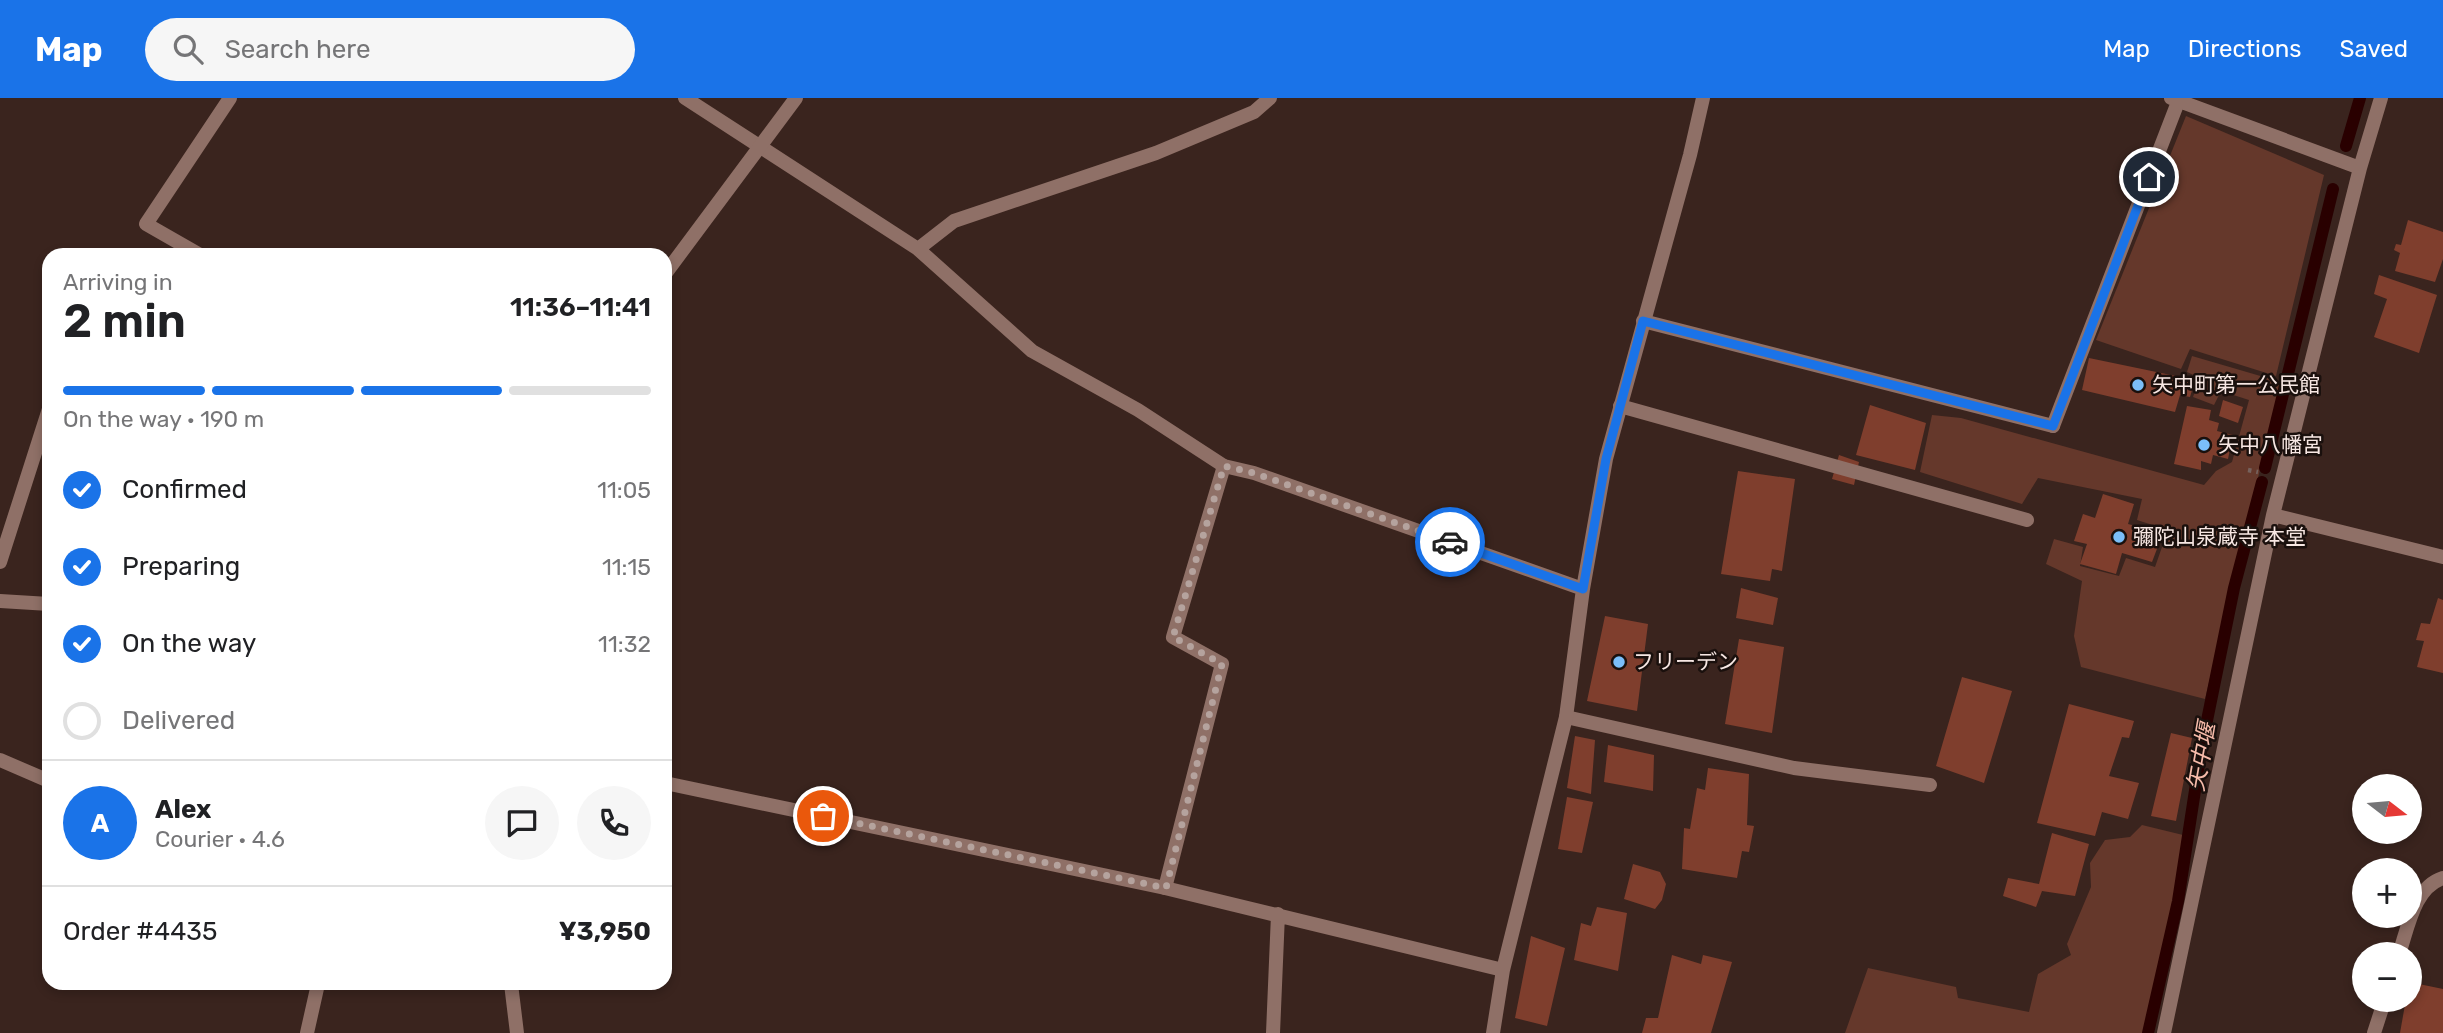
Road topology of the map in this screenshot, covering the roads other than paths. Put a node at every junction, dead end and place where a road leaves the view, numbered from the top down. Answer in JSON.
{"nodes":[{"id":1,"x":230,"y":98,"type":"edge"},
{"id":2,"x":685,"y":98,"type":"edge"},
{"id":3,"x":796,"y":98,"type":"edge"},
{"id":4,"x":1270,"y":98,"type":"edge"},
{"id":5,"x":1703,"y":98,"type":"edge"},
{"id":6,"x":2381,"y":98,"type":"edge"},
{"id":7,"x":2174,"y":100,"type":"edge"},
{"id":8,"x":759,"y":147,"type":"junction"},
{"id":9,"x":2360,"y":168,"type":"junction"},
{"id":10,"x":188,"y":248,"type":"edge"},
{"id":11,"x":918,"y":249,"type":"junction"},
{"id":12,"x":672,"y":265,"type":"edge"},
{"id":13,"x":1643,"y":321,"type":"junction"},
{"id":14,"x":1620,"y":406,"type":"junction"},
{"id":15,"x":42,"y":431,"type":"edge"},
{"id":16,"x":1224,"y":466,"type":"junction"},
{"id":17,"x":2273,"y":515,"type":"junction"},
{"id":18,"x":2027,"y":520,"type":"dead end"},
{"id":19,"x":2443,"y":556,"type":"edge"},
{"id":20,"x":0,"y":562,"type":"edge"},
{"id":21,"x":1583,"y":589,"type":"junction"},
{"id":22,"x":0,"y":601,"type":"edge"},
{"id":23,"x":42,"y":604,"type":"edge"},
{"id":24,"x":1566,"y":716,"type":"junction"},
{"id":25,"x":0,"y":760,"type":"edge"},
{"id":26,"x":42,"y":777,"type":"edge"},
{"id":27,"x":672,"y":784,"type":"edge"},
{"id":28,"x":1930,"y":785,"type":"dead end"},
{"id":29,"x":2443,"y":878,"type":"edge"},
{"id":30,"x":1166,"y":888,"type":"junction"},
{"id":31,"x":1278,"y":914,"type":"junction"},
{"id":32,"x":2403,"y":942,"type":"edge"},
{"id":33,"x":1503,"y":970,"type":"junction"},
{"id":34,"x":317,"y":990,"type":"edge"},
{"id":35,"x":512,"y":990,"type":"edge"},
{"id":36,"x":2381,"y":1012,"type":"edge"},
{"id":37,"x":307,"y":1033,"type":"edge"},
{"id":38,"x":517,"y":1033,"type":"edge"},
{"id":39,"x":1273,"y":1033,"type":"edge"},
{"id":40,"x":1493,"y":1033,"type":"edge"},
{"id":41,"x":2164,"y":1033,"type":"edge"},
{"id":42,"x":2374,"y":1033,"type":"edge"}],
"edges":[{"from":1,"to":10,"type":"street"},
{"from":2,"to":8,"type":"street"},
{"from":3,"to":8,"type":"street"},
{"from":4,"to":11,"type":"street"},
{"from":5,"to":13,"type":"street"},
{"from":6,"to":9,"type":"street"},
{"from":7,"to":9,"type":"street"},
{"from":7,"to":13,"type":"street"},
{"from":8,"to":11,"type":"street"},
{"from":8,"to":12,"type":"street"},
{"from":9,"to":17,"type":"street"},
{"from":11,"to":16,"type":"street"},
{"from":13,"to":14,"type":"street"},
{"from":14,"to":18,"type":"street"},
{"from":14,"to":21,"type":"street"},
{"from":15,"to":20,"type":"street"},
{"from":16,"to":21,"type":"street"},
{"from":16,"to":30,"type":"street"},
{"from":17,"to":19,"type":"street"},
{"from":17,"to":41,"type":"street"},
{"from":21,"to":24,"type":"street"},
{"from":22,"to":23,"type":"street"},
{"from":24,"to":28,"type":"street"},
{"from":24,"to":33,"type":"street"},
{"from":25,"to":26,"type":"street"},
{"from":27,"to":30,"type":"street"},
{"from":29,"to":32,"type":"street"},
{"from":30,"to":31,"type":"street"},
{"from":31,"to":33,"type":"street"},
{"from":31,"to":39,"type":"street"},
{"from":33,"to":40,"type":"street"},
{"from":34,"to":37,"type":"street"},
{"from":35,"to":38,"type":"street"},
{"from":36,"to":42,"type":"street"}]}
